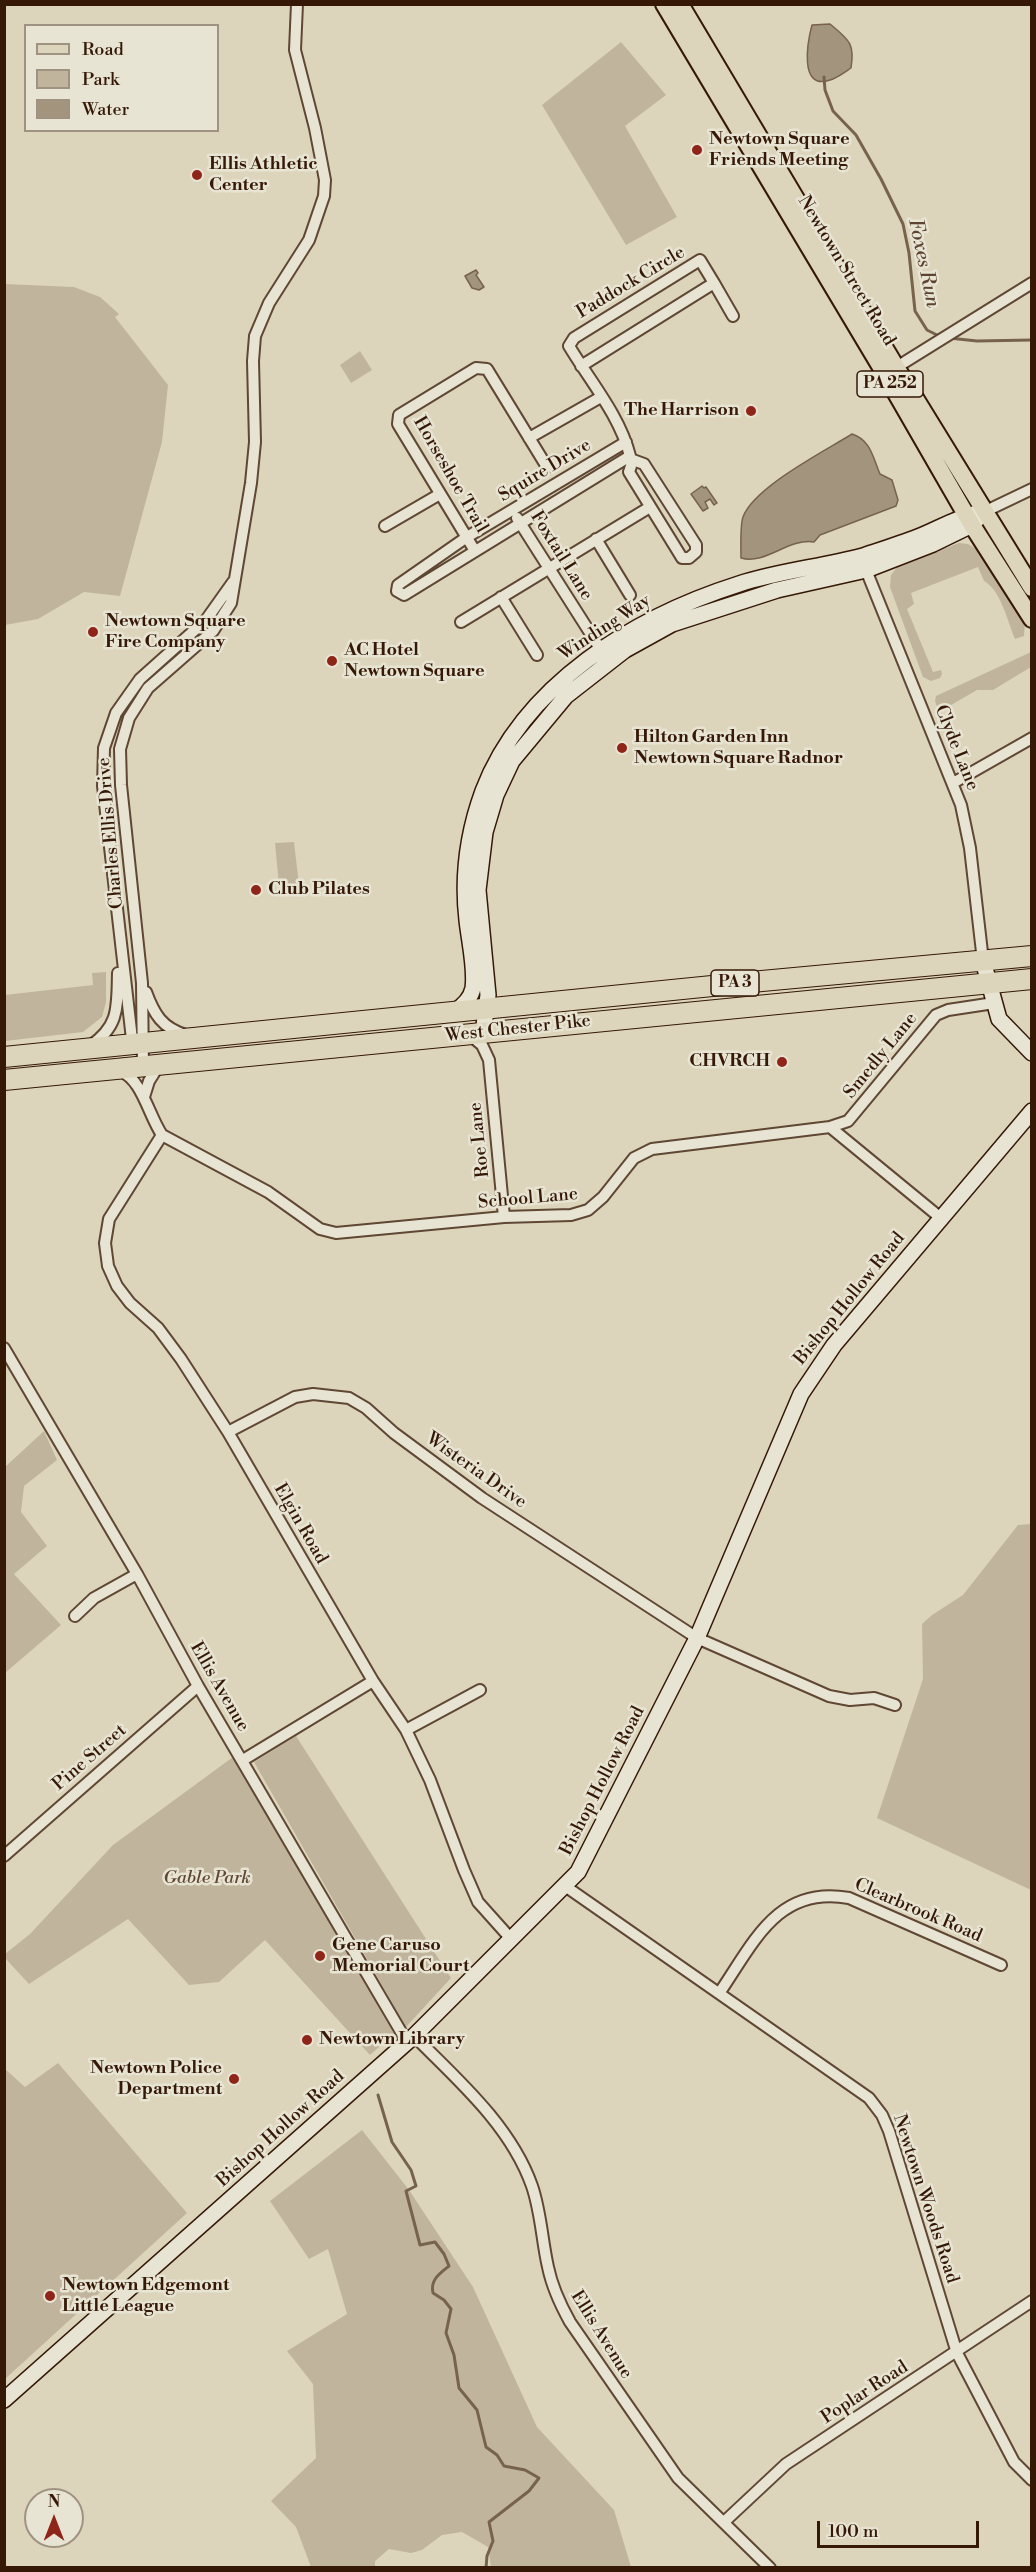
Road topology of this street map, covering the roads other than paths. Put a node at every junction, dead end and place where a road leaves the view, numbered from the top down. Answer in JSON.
{"nodes":[{"id":1,"x":297,"y":4,"type":"edge"},
{"id":2,"x":664,"y":4,"type":"edge"},
{"id":3,"x":680,"y":4,"type":"edge"},
{"id":4,"x":1032,"y":283,"type":"edge"},
{"id":5,"x":714,"y":284,"type":"junction"},
{"id":6,"x":733,"y":316,"type":"dead end"},
{"id":7,"x":581,"y":366,"type":"junction"},
{"id":8,"x":891,"y":371,"type":"junction"},
{"id":9,"x":601,"y":397,"type":"junction"},
{"id":10,"x":529,"y":438,"type":"junction"},
{"id":11,"x":626,"y":442,"type":"junction"},
{"id":12,"x":630,"y":456,"type":"joint"},
{"id":13,"x":547,"y":467,"type":"dead end"},
{"id":14,"x":1032,"y":489,"type":"edge"},
{"id":15,"x":440,"y":494,"type":"junction"},
{"id":16,"x":650,"y":507,"type":"junction"},
{"id":17,"x":512,"y":510,"type":"junction"},
{"id":18,"x":986,"y":511,"type":"junction"},
{"id":19,"x":969,"y":520,"type":"junction"},
{"id":20,"x":520,"y":524,"type":"junction"},
{"id":21,"x":385,"y":526,"type":"dead end"},
{"id":22,"x":467,"y":537,"type":"junction"},
{"id":23,"x":596,"y":539,"type":"junction"},
{"id":24,"x":475,"y":551,"type":"junction"},
{"id":25,"x":863,"y":563,"type":"junction"},
{"id":26,"x":548,"y":568,"type":"junction"},
{"id":27,"x":236,"y":577,"type":"junction"},
{"id":28,"x":1032,"y":588,"type":"edge"},
{"id":29,"x":630,"y":595,"type":"dead end"},
{"id":30,"x":501,"y":597,"type":"junction"},
{"id":31,"x":1032,"y":619,"type":"edge"},
{"id":32,"x":461,"y":622,"type":"dead end"},
{"id":33,"x":601,"y":651,"type":"junction"},
{"id":34,"x":537,"y":655,"type":"dead end"},
{"id":35,"x":1032,"y":738,"type":"edge"},
{"id":36,"x":953,"y":783,"type":"junction"},
{"id":37,"x":120,"y":937,"type":"junction"},
{"id":38,"x":1032,"y":957,"type":"edge"},
{"id":39,"x":983,"y":961,"type":"junction"},
{"id":40,"x":1032,"y":979,"type":"edge"},
{"id":41,"x":142,"y":983,"type":"junction"},
{"id":42,"x":988,"y":983,"type":"junction"},
{"id":43,"x":994,"y":1003,"type":"junction"},
{"id":44,"x":487,"y":1008,"type":"junction"},
{"id":45,"x":454,"y":1012,"type":"junction"},
{"id":46,"x":507,"y":1030,"type":"junction"},
{"id":47,"x":474,"y":1033,"type":"junction"},
{"id":48,"x":210,"y":1036,"type":"junction"},
{"id":49,"x":137,"y":1044,"type":"junction"},
{"id":50,"x":77,"y":1050,"type":"junction"},
{"id":51,"x":1032,"y":1053,"type":"edge"},
{"id":52,"x":4,"y":1057,"type":"edge"},
{"id":53,"x":489,"y":1060,"type":"junction"},
{"id":54,"x":151,"y":1066,"type":"junction"},
{"id":55,"x":116,"y":1070,"type":"junction"},
{"id":56,"x":4,"y":1080,"type":"edge"},
{"id":57,"x":144,"y":1097,"type":"junction"},
{"id":58,"x":1032,"y":1111,"type":"edge"},
{"id":59,"x":830,"y":1127,"type":"junction"},
{"id":60,"x":162,"y":1135,"type":"junction"},
{"id":61,"x":504,"y":1217,"type":"junction"},
{"id":62,"x":942,"y":1219,"type":"junction"},
{"id":63,"x":4,"y":1348,"type":"edge"},
{"id":64,"x":228,"y":1432,"type":"junction"},
{"id":65,"x":137,"y":1574,"type":"junction"},
{"id":66,"x":75,"y":1616,"type":"dead end"},
{"id":67,"x":697,"y":1638,"type":"junction"},
{"id":68,"x":373,"y":1681,"type":"junction"},
{"id":69,"x":198,"y":1686,"type":"junction"},
{"id":70,"x":480,"y":1690,"type":"dead end"},
{"id":71,"x":895,"y":1704,"type":"dead end"},
{"id":72,"x":406,"y":1730,"type":"junction"},
{"id":73,"x":243,"y":1760,"type":"junction"},
{"id":74,"x":4,"y":1856,"type":"edge"},
{"id":75,"x":565,"y":1886,"type":"junction"},
{"id":76,"x":512,"y":1940,"type":"junction"},
{"id":77,"x":1001,"y":1965,"type":"dead end"},
{"id":78,"x":720,"y":1992,"type":"junction"},
{"id":79,"x":410,"y":2039,"type":"junction"},
{"id":80,"x":1032,"y":2301,"type":"edge"},
{"id":81,"x":957,"y":2353,"type":"junction"},
{"id":82,"x":4,"y":2400,"type":"edge"},
{"id":83,"x":1032,"y":2480,"type":"edge"},
{"id":84,"x":724,"y":2522,"type":"junction"},
{"id":85,"x":770,"y":2568,"type":"edge"}],
"edges":[{"from":1,"to":27,"type":"street","name":"Charles Ellis Drive"},
{"from":2,"to":8,"type":"main road","name":"Newtown Street Road","number":"PA 252"},
{"from":3,"to":8,"type":"main road","name":"Newtown Street Road","number":"PA 252"},
{"from":4,"to":8,"type":"street"},
{"from":5,"to":6,"type":"street"},
{"from":5,"to":7,"type":"street"},
{"from":5,"to":7,"type":"street","name":"Paddock Circle"},
{"from":7,"to":9,"type":"street","name":"Paddock Circle"},
{"from":8,"to":18,"type":"main road","name":"Newtown Street Road","number":"PA 252"},
{"from":8,"to":19,"type":"main road","name":"Newtown Street Road","number":"PA 252"},
{"from":9,"to":10,"type":"street"},
{"from":9,"to":11,"type":"street","name":"Paddock Circle"},
{"from":10,"to":13,"type":"street","name":"Horseshoe Trail"},
{"from":10,"to":15,"type":"street","name":"Horseshoe Trail"},
{"from":11,"to":12,"type":"street","name":"Paddock Circle"},
{"from":11,"to":17,"type":"street","name":"Squire Drive"},
{"from":12,"to":20,"type":"street","name":"Squire Drive"},
{"from":14,"to":18,"type":"street","name":"Winding Way"},
{"from":15,"to":21,"type":"street"},
{"from":15,"to":22,"type":"street","name":"Horseshoe Trail"},
{"from":16,"to":16,"type":"street"},
{"from":16,"to":23,"type":"street"},
{"from":17,"to":20,"type":"street","name":"Foxtail Lane"},
{"from":17,"to":22,"type":"street","name":"Squire Drive"},
{"from":18,"to":19,"type":"street","name":"Winding Way"},
{"from":18,"to":28,"type":"main road","name":"Newtown Street Road","number":"PA 252"},
{"from":19,"to":25,"type":"street","name":"Winding Way"},
{"from":19,"to":31,"type":"main road","name":"Newtown Street Road","number":"PA 252"},
{"from":20,"to":24,"type":"street","name":"Squire Drive"},
{"from":20,"to":26,"type":"street","name":"Foxtail Lane"},
{"from":22,"to":24,"type":"street","name":"Horseshoe Trail"},
{"from":22,"to":24,"type":"street","name":"Squire Drive"},
{"from":23,"to":26,"type":"street"},
{"from":23,"to":29,"type":"street"},
{"from":25,"to":33,"type":"street","name":"Winding Way"},
{"from":25,"to":36,"type":"street","name":"Clyde Lane"},
{"from":25,"to":44,"type":"street","name":"Winding Way"},
{"from":26,"to":30,"type":"street"},
{"from":26,"to":33,"type":"street","name":"Foxtail Lane"},
{"from":27,"to":37,"type":"street","name":"Charles Ellis Drive"},
{"from":27,"to":41,"type":"street","name":"Charles Ellis Drive"},
{"from":30,"to":32,"type":"street"},
{"from":30,"to":34,"type":"street"},
{"from":33,"to":45,"type":"street","name":"Winding Way"},
{"from":35,"to":36,"type":"street"},
{"from":36,"to":39,"type":"street","name":"Clyde Lane"},
{"from":37,"to":49,"type":"street","name":"Charles Ellis Drive"},
{"from":37,"to":50,"type":"street","name":"Charles Ellis Drive"},
{"from":38,"to":39,"type":"highway","name":"West Chester Pike","number":"PA 3"},
{"from":39,"to":42,"type":"street"},
{"from":39,"to":44,"type":"highway","name":"West Chester Pike","number":"PA 3"},
{"from":40,"to":42,"type":"highway","name":"West Chester Pike","number":"PA 3"},
{"from":41,"to":48,"type":"street","name":"Charles Ellis Drive"},
{"from":41,"to":49,"type":"street","name":"Charles Ellis Drive"},
{"from":42,"to":43,"type":"street"},
{"from":42,"to":46,"type":"highway","name":"West Chester Pike","number":"PA 3"},
{"from":43,"to":51,"type":"street"},
{"from":43,"to":59,"type":"street","name":"Smedly Lane"},
{"from":44,"to":45,"type":"highway","name":"West Chester Pike","number":"PA 3"},
{"from":44,"to":47,"type":"street","name":"Winding Way"},
{"from":45,"to":48,"type":"highway","name":"West Chester Pike","number":"PA 3"},
{"from":46,"to":47,"type":"highway","name":"West Chester Pike","number":"PA 3"},
{"from":46,"to":53,"type":"street"},
{"from":47,"to":53,"type":"street"},
{"from":47,"to":54,"type":"highway","name":"West Chester Pike","number":"PA 3"},
{"from":48,"to":49,"type":"highway","name":"West Chester Pike","number":"PA 3"},
{"from":49,"to":50,"type":"highway","name":"West Chester Pike","number":"PA 3"},
{"from":49,"to":54,"type":"street","name":"Charles Ellis Drive"},
{"from":50,"to":52,"type":"highway","name":"West Chester Pike","number":"PA 3"},
{"from":53,"to":61,"type":"street","name":"Roe Lane"},
{"from":54,"to":55,"type":"highway","name":"West Chester Pike","number":"PA 3"},
{"from":54,"to":57,"type":"street"},
{"from":55,"to":56,"type":"highway","name":"West Chester Pike","number":"PA 3"},
{"from":55,"to":57,"type":"street"},
{"from":57,"to":60,"type":"street"},
{"from":58,"to":62,"type":"street","name":"Bishop Hollow Road"},
{"from":59,"to":61,"type":"street","name":"School Lane"},
{"from":59,"to":62,"type":"street"},
{"from":60,"to":61,"type":"street","name":"School Lane"},
{"from":60,"to":64,"type":"street","name":"Elgin Road"},
{"from":62,"to":67,"type":"street","name":"Bishop Hollow Road"},
{"from":63,"to":65,"type":"street","name":"Ellis Avenue"},
{"from":64,"to":67,"type":"street","name":"Wisteria Drive"},
{"from":64,"to":68,"type":"street","name":"Elgin Road"},
{"from":65,"to":66,"type":"street"},
{"from":65,"to":69,"type":"street","name":"Ellis Avenue"},
{"from":67,"to":71,"type":"street","name":"Wisteria Drive"},
{"from":67,"to":75,"type":"street","name":"Bishop Hollow Road"},
{"from":68,"to":72,"type":"street","name":"Elgin Road"},
{"from":68,"to":73,"type":"street"},
{"from":69,"to":73,"type":"street","name":"Ellis Avenue"},
{"from":69,"to":74,"type":"street","name":"Pine Street"},
{"from":70,"to":72,"type":"street"},
{"from":72,"to":76,"type":"street","name":"Elgin Road"},
{"from":73,"to":79,"type":"street","name":"Ellis Avenue"},
{"from":75,"to":76,"type":"street","name":"Bishop Hollow Road"},
{"from":75,"to":78,"type":"street","name":"Newtown Woods Road"},
{"from":76,"to":79,"type":"street","name":"Bishop Hollow Road"},
{"from":77,"to":78,"type":"street","name":"Clearbrook Road"},
{"from":78,"to":81,"type":"street","name":"Newtown Woods Road"},
{"from":79,"to":82,"type":"street","name":"Bishop Hollow Road"},
{"from":79,"to":84,"type":"street","name":"Ellis Avenue"},
{"from":80,"to":81,"type":"street","name":"Poplar Road"},
{"from":81,"to":83,"type":"street","name":"Newtown Woods Road"},
{"from":81,"to":84,"type":"street","name":"Poplar Road"},
{"from":84,"to":85,"type":"street","name":"Ellis Avenue"}]}
